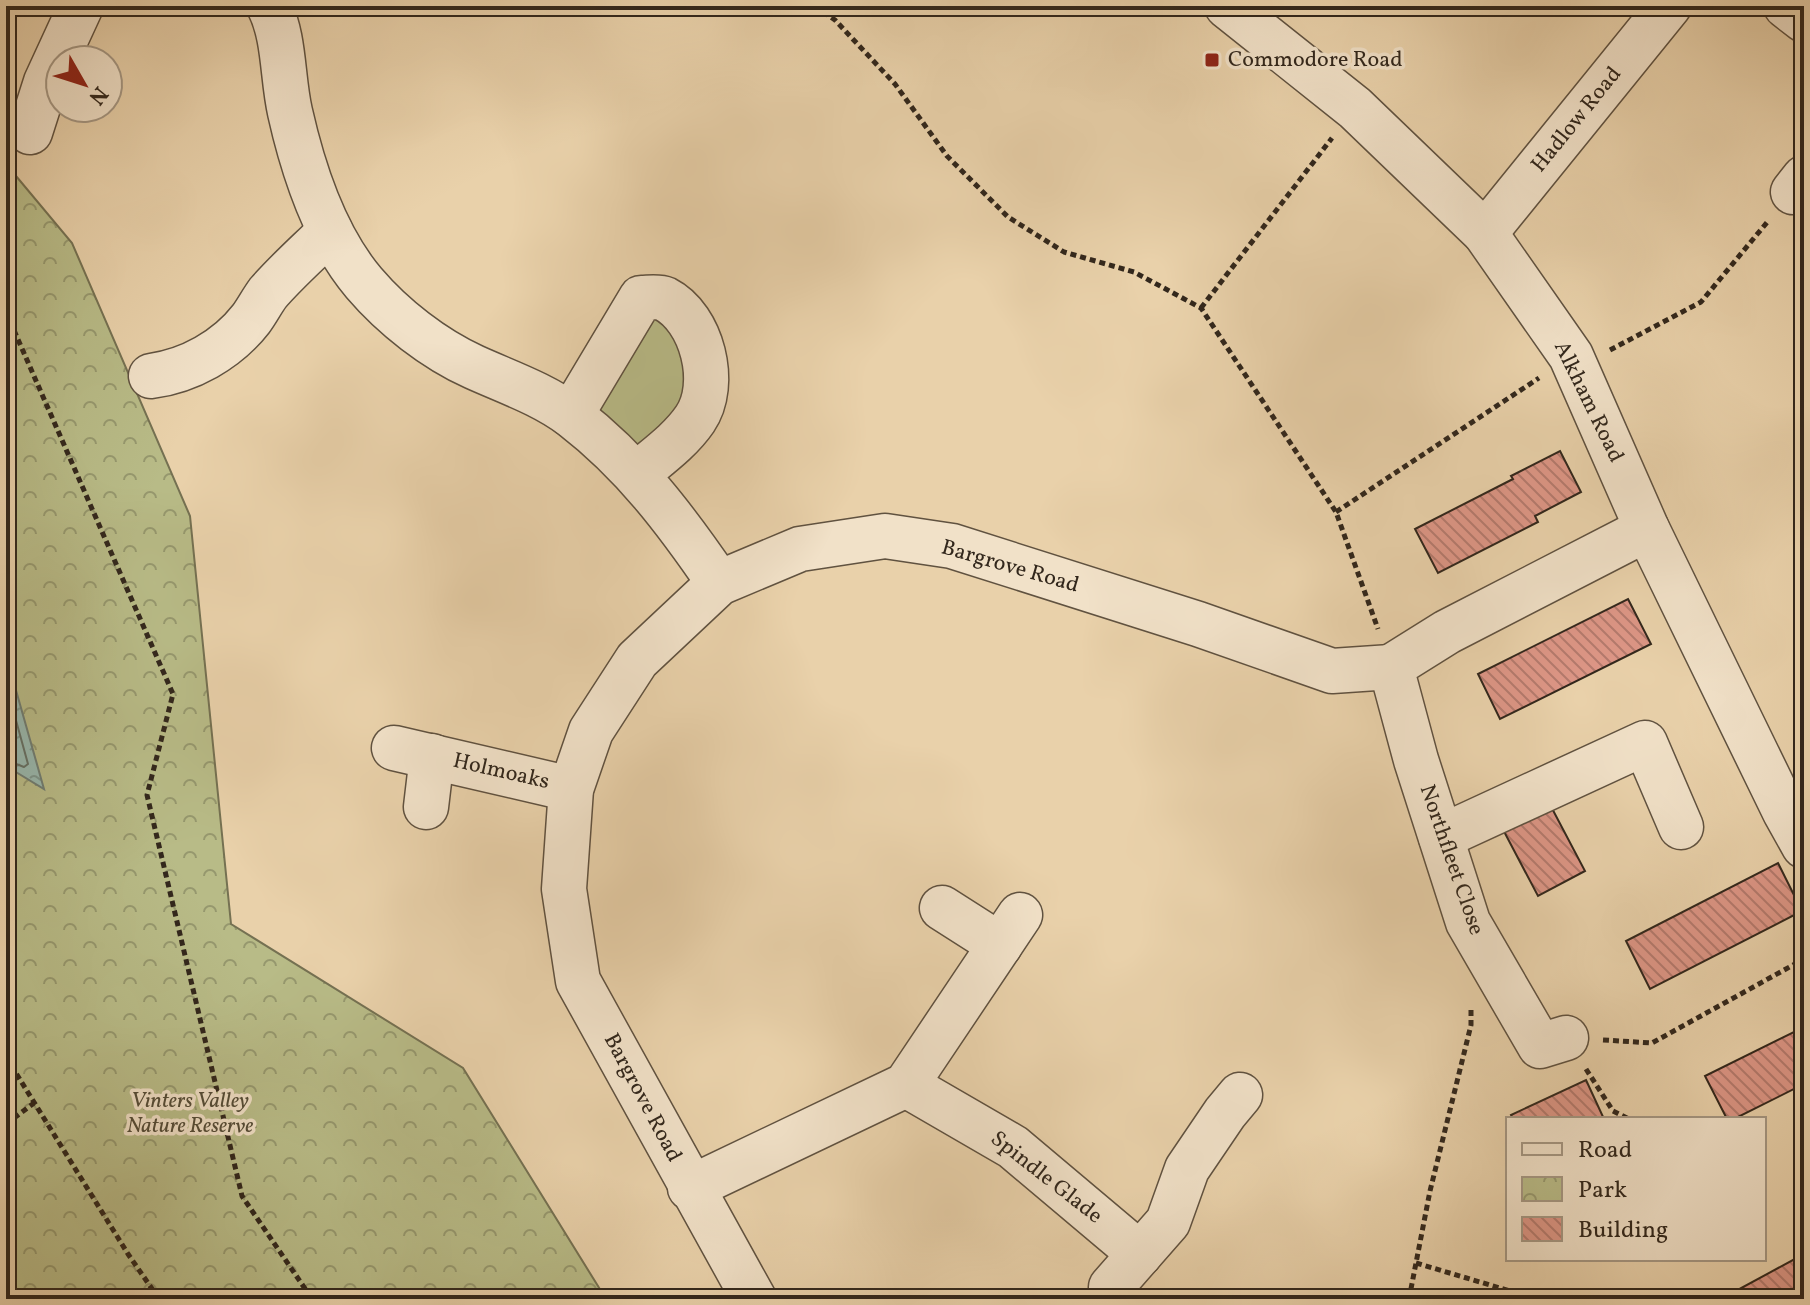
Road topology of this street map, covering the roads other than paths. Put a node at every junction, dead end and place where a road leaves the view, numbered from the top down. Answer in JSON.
{"nodes":[{"id":1,"x":81,"y":6,"type":"edge"},
{"id":2,"x":269,"y":6,"type":"edge"},
{"id":3,"x":1227,"y":6,"type":"edge"},
{"id":4,"x":1669,"y":6,"type":"edge"},
{"id":5,"x":1786,"y":6,"type":"edge"},
{"id":6,"x":1804,"y":20,"type":"edge"},
{"id":7,"x":30,"y":132,"type":"dead end"},
{"id":8,"x":330,"y":231,"type":"junction"},
{"id":9,"x":1485,"y":233,"type":"junction"},
{"id":10,"x":151,"y":376,"type":"dead end"},
{"id":11,"x":571,"y":415,"type":"junction"},
{"id":12,"x":637,"y":474,"type":"junction"},
{"id":13,"x":1647,"y":529,"type":"junction"},
{"id":14,"x":719,"y":583,"type":"junction"},
{"id":15,"x":1391,"y":667,"type":"junction"},
{"id":16,"x":571,"y":789,"type":"junction"},
{"id":17,"x":426,"y":807,"type":"dead end"},
{"id":18,"x":1798,"y":820,"type":"edge"},
{"id":19,"x":1681,"y":827,"type":"dead end"},
{"id":20,"x":1441,"y":837,"type":"junction"},
{"id":21,"x":942,"y":908,"type":"dead end"},
{"id":22,"x":1566,"y":1038,"type":"road end"},
{"id":23,"x":906,"y":1085,"type":"junction"},
{"id":24,"x":1240,"y":1095,"type":"dead end"},
{"id":25,"x":690,"y":1188,"type":"junction"},
{"id":26,"x":1140,"y":1254,"type":"junction"},
{"id":27,"x":1111,"y":1287,"type":"dead end"},
{"id":28,"x":754,"y":1299,"type":"edge"}],
"edges":[{"from":1,"to":7,"type":"street"},
{"from":2,"to":8,"type":"street"},
{"from":3,"to":9,"type":"street","name":"Alkham Road"},
{"from":4,"to":9,"type":"street","name":"Hadlow Road"},
{"from":5,"to":6,"type":"street"},
{"from":8,"to":10,"type":"street"},
{"from":8,"to":11,"type":"street"},
{"from":9,"to":13,"type":"street","name":"Alkham Road"},
{"from":11,"to":12,"type":"street"},
{"from":11,"to":12,"type":"street"},
{"from":12,"to":14,"type":"street"},
{"from":13,"to":15,"type":"street"},
{"from":13,"to":18,"type":"street","name":"Alkham Road"},
{"from":14,"to":15,"type":"street","name":"Bargrove Road"},
{"from":14,"to":16,"type":"street","name":"Bargrove Road"},
{"from":15,"to":20,"type":"street","name":"Northfleet Close"},
{"from":16,"to":17,"type":"street","name":"Holmoaks"},
{"from":16,"to":25,"type":"street","name":"Bargrove Road"},
{"from":19,"to":20,"type":"street"},
{"from":20,"to":22,"type":"street","name":"Northfleet Close"},
{"from":21,"to":23,"type":"street"},
{"from":23,"to":25,"type":"street"},
{"from":23,"to":26,"type":"street","name":"Spindle Glade"},
{"from":24,"to":26,"type":"street"},
{"from":25,"to":28,"type":"street","name":"Bargrove Road"},
{"from":26,"to":27,"type":"street"}]}
